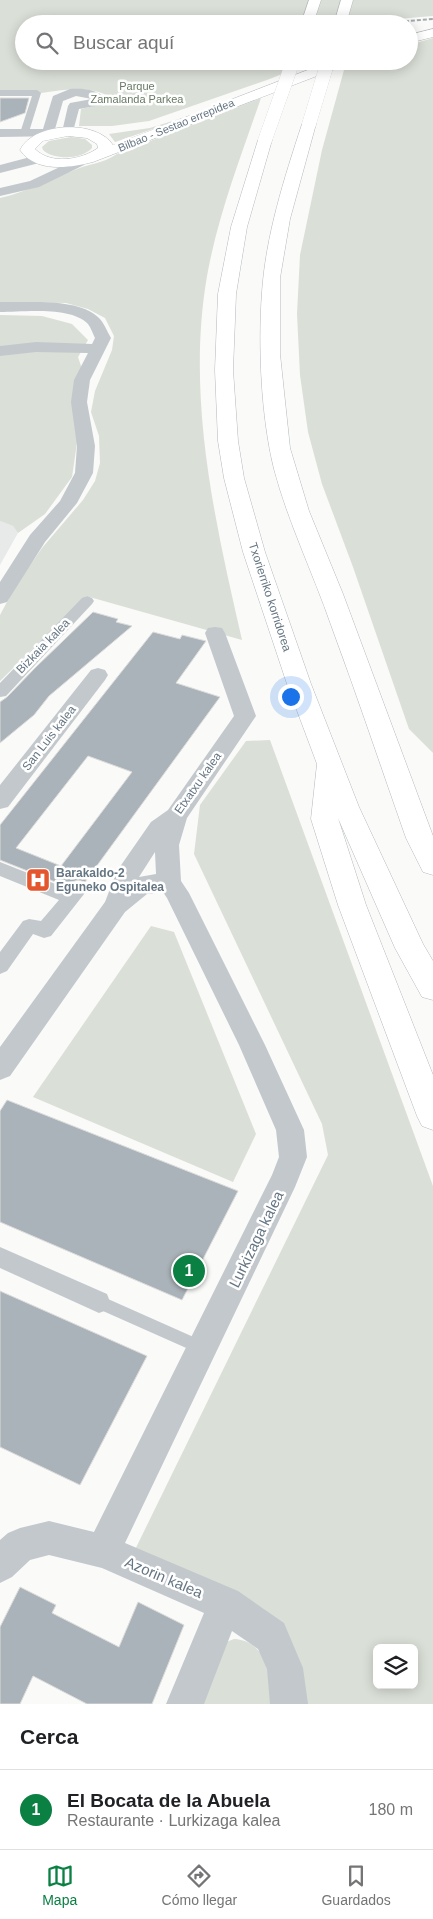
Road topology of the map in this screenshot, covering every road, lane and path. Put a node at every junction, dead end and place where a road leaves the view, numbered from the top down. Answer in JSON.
{"nodes":[{"id":1,"x":315,"y":0,"type":"edge"},
{"id":2,"x":347,"y":0,"type":"edge"},
{"id":3,"x":310,"y":15,"type":"edge"},
{"id":4,"x":343,"y":15,"type":"edge"},
{"id":5,"x":433,"y":33,"type":"edge"},
{"id":6,"x":418,"y":36,"type":"edge"},
{"id":7,"x":290,"y":70,"type":"edge"},
{"id":8,"x":319,"y":70,"type":"edge"},
{"id":9,"x":325,"y":70,"type":"edge"},
{"id":10,"x":0,"y":93,"type":"edge"},
{"id":11,"x":252,"y":95,"type":"junction"},
{"id":12,"x":133,"y":127,"type":"dead end"},
{"id":13,"x":108,"y":130,"type":"dead end"},
{"id":14,"x":0,"y":133,"type":"edge"},
{"id":15,"x":25,"y":133,"type":"junction"},
{"id":16,"x":59,"y":133,"type":"junction"},
{"id":17,"x":0,"y":138,"type":"edge"},
{"id":18,"x":100,"y":155,"type":"junction"},
{"id":19,"x":34,"y":157,"type":"junction"},
{"id":20,"x":79,"y":162,"type":"junction"},
{"id":21,"x":0,"y":169,"type":"edge"},
{"id":22,"x":44,"y":179,"type":"junction"},
{"id":23,"x":0,"y":192,"type":"edge"},
{"id":24,"x":0,"y":307,"type":"edge"},
{"id":25,"x":98,"y":349,"type":"junction"},
{"id":26,"x":0,"y":351,"type":"edge"},
{"id":27,"x":0,"y":598,"type":"edge"},
{"id":28,"x":87,"y":601,"type":"dead end"},
{"id":29,"x":215,"y":633,"type":"dead end"},
{"id":30,"x":98,"y":675,"type":"dead end"},
{"id":31,"x":0,"y":692,"type":"edge"},
{"id":32,"x":382,"y":738,"type":"junction"},
{"id":33,"x":328,"y":760,"type":"junction"},
{"id":34,"x":0,"y":801,"type":"edge"},
{"id":35,"x":176,"y":816,"type":"junction"},
{"id":36,"x":433,"y":821,"type":"edge"},
{"id":37,"x":433,"y":865,"type":"edge"},
{"id":38,"x":0,"y":869,"type":"edge"},
{"id":39,"x":169,"y":883,"type":"junction"},
{"id":40,"x":116,"y":905,"type":"junction"},
{"id":41,"x":0,"y":966,"type":"edge"},
{"id":42,"x":433,"y":988,"type":"edge"},
{"id":43,"x":0,"y":1068,"type":"edge"},
{"id":44,"x":433,"y":1116,"type":"edge"},
{"id":45,"x":0,"y":1257,"type":"edge"},
{"id":46,"x":99,"y":1302,"type":"joint"},
{"id":47,"x":203,"y":1349,"type":"junction"},
{"id":48,"x":103,"y":1551,"type":"junction"},
{"id":49,"x":0,"y":1565,"type":"edge"},
{"id":50,"x":225,"y":1604,"type":"junction"},
{"id":51,"x":185,"y":1704,"type":"edge"},
{"id":52,"x":289,"y":1704,"type":"edge"}],
"edges":[{"from":1,"to":3,"type":"main road"},
{"from":2,"to":4,"type":"main road"},
{"from":5,"to":6,"type":"main road"},
{"from":7,"to":33,"type":"main road","name":"Txorierriko korridorea","bridge":true},
{"from":8,"to":11,"type":"main road","name":"Bilbao - Sestao errepidea"},
{"from":9,"to":32,"type":"main road","bridge":true},
{"from":10,"to":15,"type":"street"},
{"from":11,"to":12,"type":"main road","name":"Bilbao - Sestao errepidea"},
{"from":11,"to":18,"type":"main road","name":"Bilbao - Sestao errepidea"},
{"from":13,"to":16,"type":"main road","name":"Bilbao - Sestao errepidea"},
{"from":14,"to":15,"type":"street"},
{"from":15,"to":16,"type":"street"},
{"from":16,"to":17,"type":"street"},
{"from":16,"to":18,"type":"main road"},
{"from":16,"to":19,"type":"main road"},
{"from":18,"to":20,"type":"main road","name":"Bilbao - Sestao errepidea"},
{"from":19,"to":20,"type":"main road","name":"Bilbao - Sestao errepidea"},
{"from":19,"to":21,"type":"street"},
{"from":19,"to":22,"type":"street"},
{"from":20,"to":22,"type":"street"},
{"from":22,"to":23,"type":"street"},
{"from":24,"to":25,"type":"street"},
{"from":25,"to":26,"type":"street"},
{"from":25,"to":27,"type":"street"},
{"from":28,"to":31,"type":"street","name":"Bizkaia kalea"},
{"from":29,"to":35,"type":"street","name":"Etxatxu kalea"},
{"from":30,"to":34,"type":"street","name":"San Luis kalea"},
{"from":32,"to":36,"type":"main road"},
{"from":32,"to":37,"type":"main road"},
{"from":33,"to":42,"type":"main road","name":"Txorierriko korridorea"},
{"from":33,"to":44,"type":"main road"},
{"from":35,"to":39,"type":"street"},
{"from":35,"to":40,"type":"street","name":"Etxatxu kalea"},
{"from":38,"to":41,"type":"street"},
{"from":39,"to":40,"type":"street"},
{"from":39,"to":47,"type":"street","name":"Lurkizaga kalea"},
{"from":40,"to":43,"type":"street","name":"Etxatxu kalea"},
{"from":45,"to":46,"type":"street"},
{"from":46,"to":47,"type":"lane"},
{"from":47,"to":48,"type":"street","name":"Lurkizaga kalea"},
{"from":48,"to":49,"type":"street"},
{"from":48,"to":50,"type":"street","name":"Azorin kalea"},
{"from":50,"to":51,"type":"street"},
{"from":50,"to":52,"type":"street","name":"Azorin kalea"}]}
